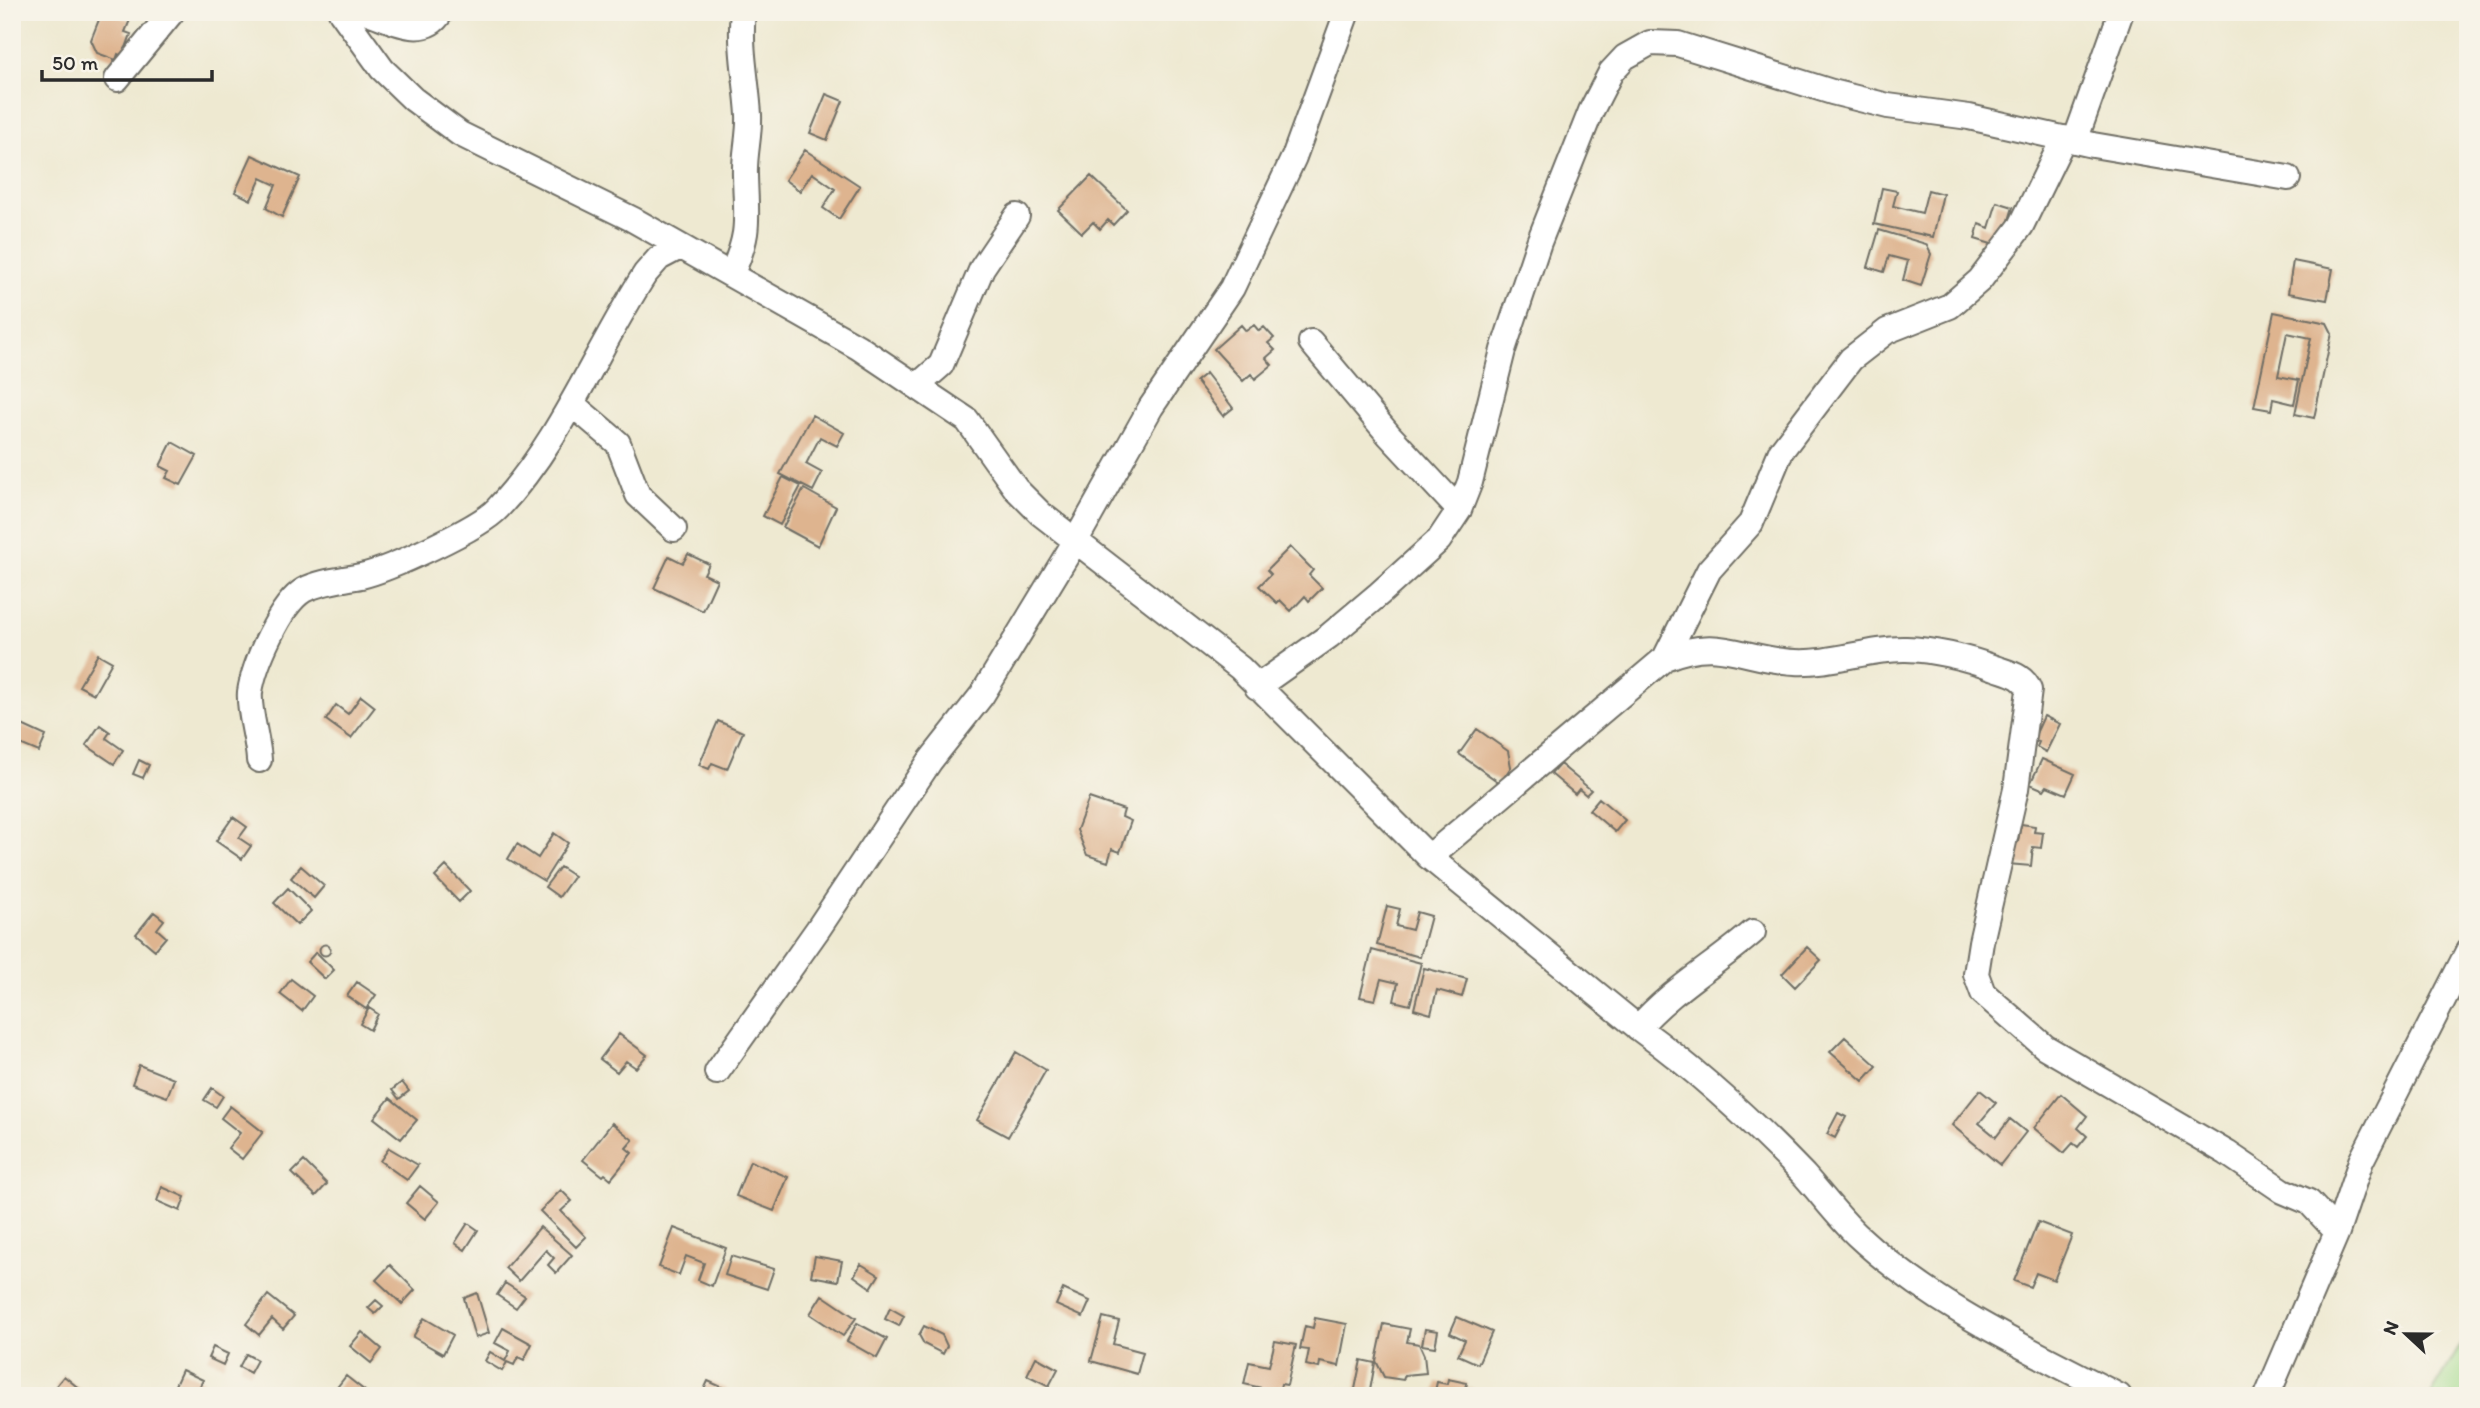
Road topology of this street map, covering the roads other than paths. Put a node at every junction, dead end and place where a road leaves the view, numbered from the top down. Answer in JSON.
{"nodes":[{"id":1,"x":173,"y":12,"type":"edge"},
{"id":2,"x":341,"y":12,"type":"edge"},
{"id":3,"x":368,"y":12,"type":"edge"},
{"id":4,"x":441,"y":12,"type":"edge"},
{"id":5,"x":743,"y":12,"type":"edge"},
{"id":6,"x":1347,"y":12,"type":"edge"},
{"id":7,"x":2121,"y":12,"type":"edge"},
{"id":8,"x":117,"y":79,"type":"dead end"},
{"id":9,"x":2069,"y":140,"type":"junction"},
{"id":10,"x":2288,"y":178,"type":"dead end"},
{"id":11,"x":1017,"y":216,"type":"dead end"},
{"id":12,"x":678,"y":247,"type":"junction"},
{"id":13,"x":731,"y":275,"type":"junction"},
{"id":14,"x":1311,"y":342,"type":"dead end"},
{"id":15,"x":917,"y":386,"type":"junction"},
{"id":16,"x":572,"y":404,"type":"junction"},
{"id":17,"x":1460,"y":510,"type":"junction"},
{"id":18,"x":674,"y":529,"type":"dead end"},
{"id":19,"x":1075,"y":542,"type":"junction"},
{"id":20,"x":1665,"y":658,"type":"junction"},
{"id":21,"x":1257,"y":687,"type":"junction"},
{"id":22,"x":259,"y":760,"type":"dead end"},
{"id":23,"x":1429,"y":857,"type":"junction"},
{"id":24,"x":1753,"y":932,"type":"dead end"},
{"id":25,"x":2468,"y":951,"type":"edge"},
{"id":26,"x":1639,"y":1028,"type":"junction"},
{"id":27,"x":717,"y":1072,"type":"dead end"},
{"id":28,"x":2337,"y":1232,"type":"junction"},
{"id":29,"x":2119,"y":1396,"type":"edge"},
{"id":30,"x":2267,"y":1396,"type":"edge"}],
"edges":[{"from":1,"to":8,"type":"street"},
{"from":2,"to":12,"type":"street"},
{"from":3,"to":4,"type":"street"},
{"from":5,"to":13,"type":"street"},
{"from":6,"to":19,"type":"street"},
{"from":7,"to":9,"type":"street"},
{"from":9,"to":10,"type":"street"},
{"from":9,"to":17,"type":"street"},
{"from":9,"to":20,"type":"street"},
{"from":11,"to":15,"type":"street"},
{"from":12,"to":13,"type":"street"},
{"from":12,"to":16,"type":"street"},
{"from":13,"to":15,"type":"street"},
{"from":14,"to":17,"type":"street"},
{"from":15,"to":19,"type":"street"},
{"from":16,"to":18,"type":"street"},
{"from":16,"to":22,"type":"street"},
{"from":17,"to":21,"type":"street"},
{"from":19,"to":21,"type":"street"},
{"from":19,"to":27,"type":"street"},
{"from":20,"to":23,"type":"street"},
{"from":20,"to":28,"type":"street"},
{"from":21,"to":23,"type":"street"},
{"from":23,"to":26,"type":"street"},
{"from":24,"to":26,"type":"street"},
{"from":25,"to":28,"type":"street"},
{"from":26,"to":29,"type":"street"},
{"from":28,"to":30,"type":"street"}]}
